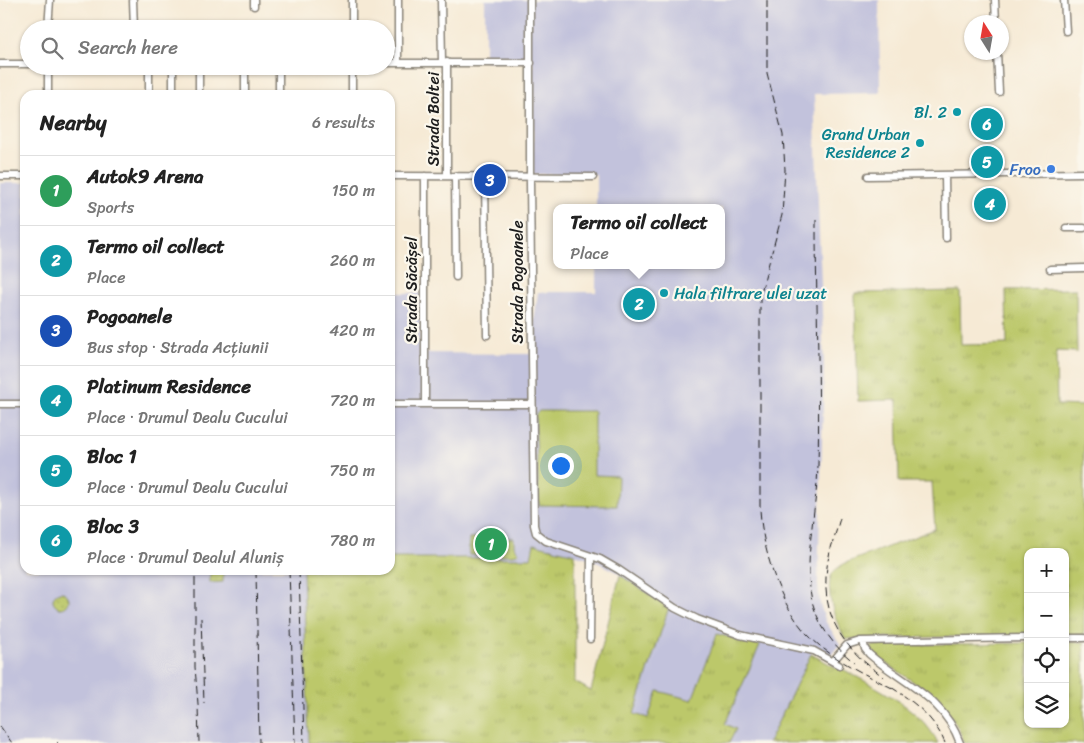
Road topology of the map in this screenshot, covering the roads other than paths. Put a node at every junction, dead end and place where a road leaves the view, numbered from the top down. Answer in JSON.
{"nodes":[{"id":1,"x":49,"y":0,"type":"edge"},
{"id":2,"x":133,"y":0,"type":"edge"},
{"id":3,"x":352,"y":0,"type":"edge"},
{"id":4,"x":398,"y":0,"type":"edge"},
{"id":5,"x":441,"y":0,"type":"edge"},
{"id":6,"x":530,"y":0,"type":"edge"},
{"id":7,"x":995,"y":0,"type":"edge"},
{"id":8,"x":1064,"y":0,"type":"edge"},
{"id":9,"x":996,"y":15,"type":"edge"},
{"id":10,"x":48,"y":20,"type":"edge"},
{"id":11,"x":134,"y":20,"type":"edge"},
{"id":12,"x":352,"y":20,"type":"edge"},
{"id":13,"x":1066,"y":31,"type":"dead end"},
{"id":14,"x":997,"y":60,"type":"edge"},
{"id":15,"x":444,"y":62,"type":"junction"},
{"id":16,"x":398,"y":63,"type":"joint"},
{"id":17,"x":531,"y":63,"type":"junction"},
{"id":18,"x":0,"y":64,"type":"edge"},
{"id":19,"x":20,"y":64,"type":"edge"},
{"id":20,"x":48,"y":75,"type":"edge"},
{"id":21,"x":149,"y":75,"type":"edge"},
{"id":22,"x":173,"y":75,"type":"edge"},
{"id":23,"x":199,"y":75,"type":"edge"},
{"id":24,"x":246,"y":75,"type":"edge"},
{"id":25,"x":279,"y":75,"type":"edge"},
{"id":26,"x":352,"y":75,"type":"edge"},
{"id":27,"x":48,"y":90,"type":"edge"},
{"id":28,"x":149,"y":90,"type":"edge"},
{"id":29,"x":173,"y":90,"type":"edge"},
{"id":30,"x":199,"y":90,"type":"edge"},
{"id":31,"x":245,"y":90,"type":"edge"},
{"id":32,"x":279,"y":90,"type":"edge"},
{"id":33,"x":352,"y":90,"type":"edge"},
{"id":34,"x":999,"y":92,"type":"dead end"},
{"id":35,"x":1084,"y":173,"type":"edge"},
{"id":36,"x":945,"y":175,"type":"junction"},
{"id":37,"x":0,"y":176,"type":"edge"},
{"id":38,"x":20,"y":176,"type":"edge"},
{"id":39,"x":395,"y":176,"type":"edge"},
{"id":40,"x":425,"y":176,"type":"junction"},
{"id":41,"x":447,"y":176,"type":"junction"},
{"id":42,"x":455,"y":176,"type":"junction"},
{"id":43,"x":485,"y":176,"type":"junction"},
{"id":44,"x":530,"y":176,"type":"junction"},
{"id":45,"x":868,"y":176,"type":"dead end"},
{"id":46,"x":593,"y":177,"type":"dead end"},
{"id":47,"x":1066,"y":228,"type":"dead end"},
{"id":48,"x":1084,"y":228,"type":"edge"},
{"id":49,"x":946,"y":238,"type":"dead end"},
{"id":50,"x":1084,"y":268,"type":"edge"},
{"id":51,"x":1050,"y":269,"type":"dead end"},
{"id":52,"x":456,"y":277,"type":"dead end"},
{"id":53,"x":487,"y":335,"type":"dead end"},
{"id":54,"x":0,"y":404,"type":"edge"},
{"id":55,"x":20,"y":404,"type":"edge"},
{"id":56,"x":395,"y":404,"type":"edge"},
{"id":57,"x":425,"y":404,"type":"junction"},
{"id":58,"x":532,"y":404,"type":"junction"},
{"id":59,"x":591,"y":556,"type":"junction"},
{"id":60,"x":1024,"y":638,"type":"edge"},
{"id":61,"x":1069,"y":638,"type":"edge"},
{"id":62,"x":1084,"y":638,"type":"edge"},
{"id":63,"x":590,"y":639,"type":"dead end"},
{"id":64,"x":863,"y":641,"type":"junction"},
{"id":65,"x":960,"y":743,"type":"edge"}],
"edges":[{"from":1,"to":10,"type":"street"},
{"from":2,"to":11,"type":"street"},
{"from":3,"to":12,"type":"street"},
{"from":4,"to":16,"type":"street"},
{"from":5,"to":15,"type":"street","name":"Strada Boltei"},
{"from":6,"to":17,"type":"street","name":"Strada Pogoanele"},
{"from":7,"to":9,"type":"street"},
{"from":8,"to":13,"type":"street"},
{"from":14,"to":34,"type":"street"},
{"from":15,"to":16,"type":"street"},
{"from":15,"to":17,"type":"street"},
{"from":15,"to":41,"type":"street","name":"Strada Boltei"},
{"from":17,"to":44,"type":"street","name":"Strada Pogoanele"},
{"from":18,"to":19,"type":"street"},
{"from":20,"to":27,"type":"street"},
{"from":21,"to":28,"type":"street"},
{"from":22,"to":29,"type":"street"},
{"from":23,"to":30,"type":"street"},
{"from":24,"to":31,"type":"street"},
{"from":25,"to":32,"type":"street"},
{"from":26,"to":33,"type":"street"},
{"from":35,"to":36,"type":"street"},
{"from":36,"to":45,"type":"street"},
{"from":36,"to":49,"type":"street"},
{"from":37,"to":38,"type":"street"},
{"from":39,"to":40,"type":"street"},
{"from":40,"to":41,"type":"street"},
{"from":40,"to":57,"type":"street","name":"Strada Săcășel"},
{"from":41,"to":42,"type":"street"},
{"from":42,"to":43,"type":"street"},
{"from":42,"to":52,"type":"street"},
{"from":43,"to":44,"type":"street"},
{"from":43,"to":53,"type":"street"},
{"from":44,"to":46,"type":"street"},
{"from":44,"to":58,"type":"street","name":"Strada Pogoanele"},
{"from":47,"to":48,"type":"street"},
{"from":50,"to":51,"type":"street"},
{"from":54,"to":55,"type":"street"},
{"from":56,"to":57,"type":"street"},
{"from":57,"to":58,"type":"street"},
{"from":58,"to":59,"type":"street","name":"Strada Pogoanele"},
{"from":59,"to":63,"type":"street"},
{"from":59,"to":64,"type":"street"},
{"from":60,"to":64,"type":"street"},
{"from":61,"to":62,"type":"street"},
{"from":64,"to":65,"type":"street"}]}
